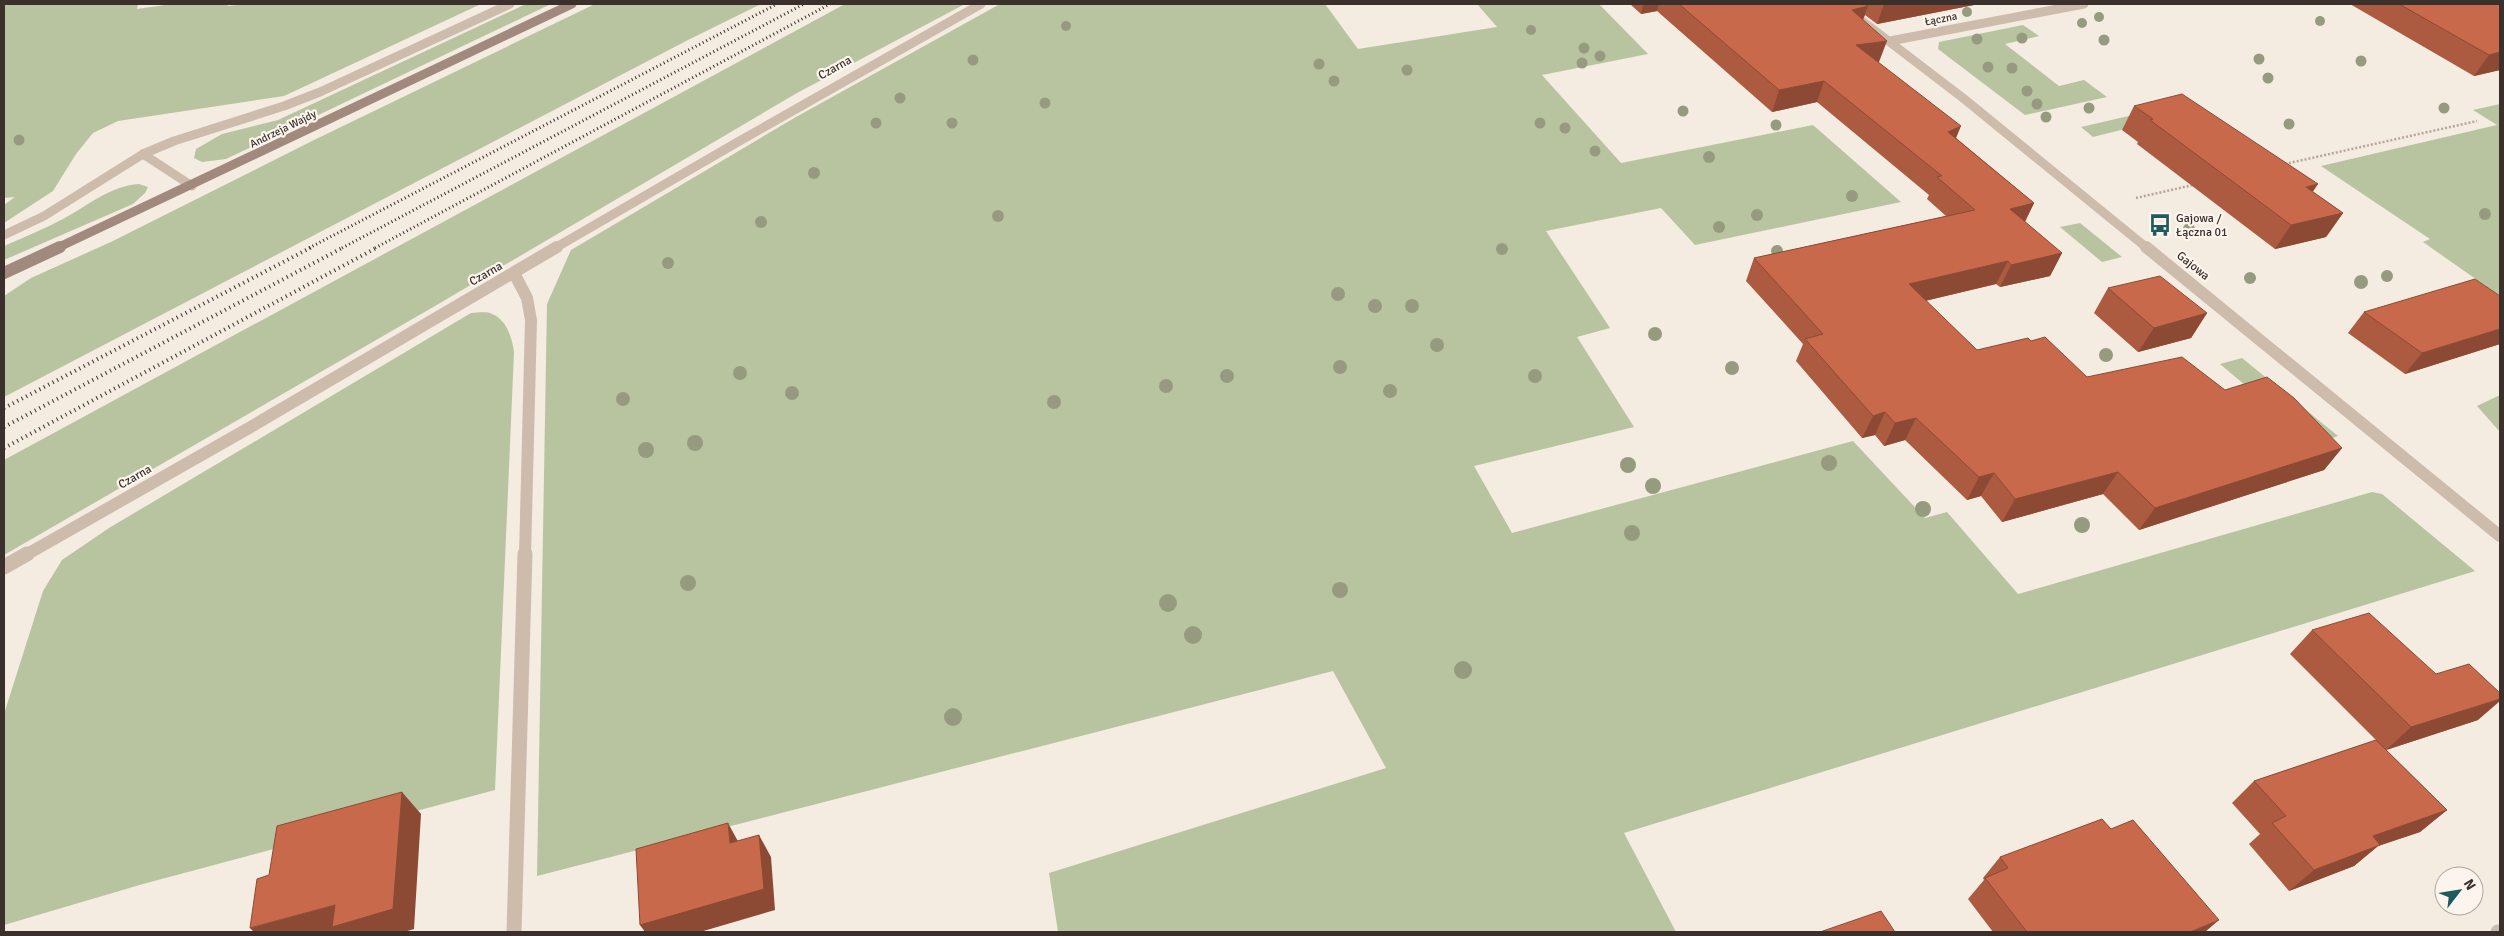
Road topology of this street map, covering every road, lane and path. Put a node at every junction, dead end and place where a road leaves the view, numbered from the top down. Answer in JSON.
{"nodes":[{"id":1,"x":510,"y":4,"type":"edge"},
{"id":2,"x":572,"y":4,"type":"edge"},
{"id":3,"x":981,"y":4,"type":"edge"},
{"id":4,"x":1840,"y":4,"type":"edge"},
{"id":5,"x":2084,"y":4,"type":"edge"},
{"id":6,"x":1890,"y":40,"type":"junction"},
{"id":7,"x":2476,"y":120,"type":"dead end"},
{"id":8,"x":143,"y":154,"type":"junction"},
{"id":9,"x":2276,"y":166,"type":"edge"},
{"id":10,"x":2200,"y":183,"type":"dead end"},
{"id":11,"x":192,"y":186,"type":"junction"},
{"id":12,"x":2098,"y":206,"type":"junction"},
{"id":13,"x":4,"y":235,"type":"edge"},
{"id":14,"x":4,"y":273,"type":"edge"},
{"id":15,"x":514,"y":273,"type":"junction"},
{"id":16,"x":2500,"y":536,"type":"edge"},
{"id":17,"x":4,"y":567,"type":"edge"},
{"id":18,"x":514,"y":932,"type":"edge"}],
"edges":[{"from":1,"to":8,"type":"street"},
{"from":2,"to":11,"type":"main road","name":"Andrzeja Wajdy"},
{"from":3,"to":15,"type":"street","name":"Czarna"},
{"from":4,"to":6,"type":"street","name":"Gajowa"},
{"from":5,"to":6,"type":"street","name":"Łączna"},
{"from":6,"to":12,"type":"street","name":"Gajowa"},
{"from":7,"to":9,"type":"path"},
{"from":8,"to":11,"type":"street"},
{"from":8,"to":13,"type":"street"},
{"from":10,"to":12,"type":"path"},
{"from":11,"to":14,"type":"main road","name":"Andrzeja Wajdy"},
{"from":12,"to":16,"type":"street","name":"Gajowa"},
{"from":15,"to":17,"type":"street","name":"Czarna"},
{"from":15,"to":18,"type":"street"}]}
